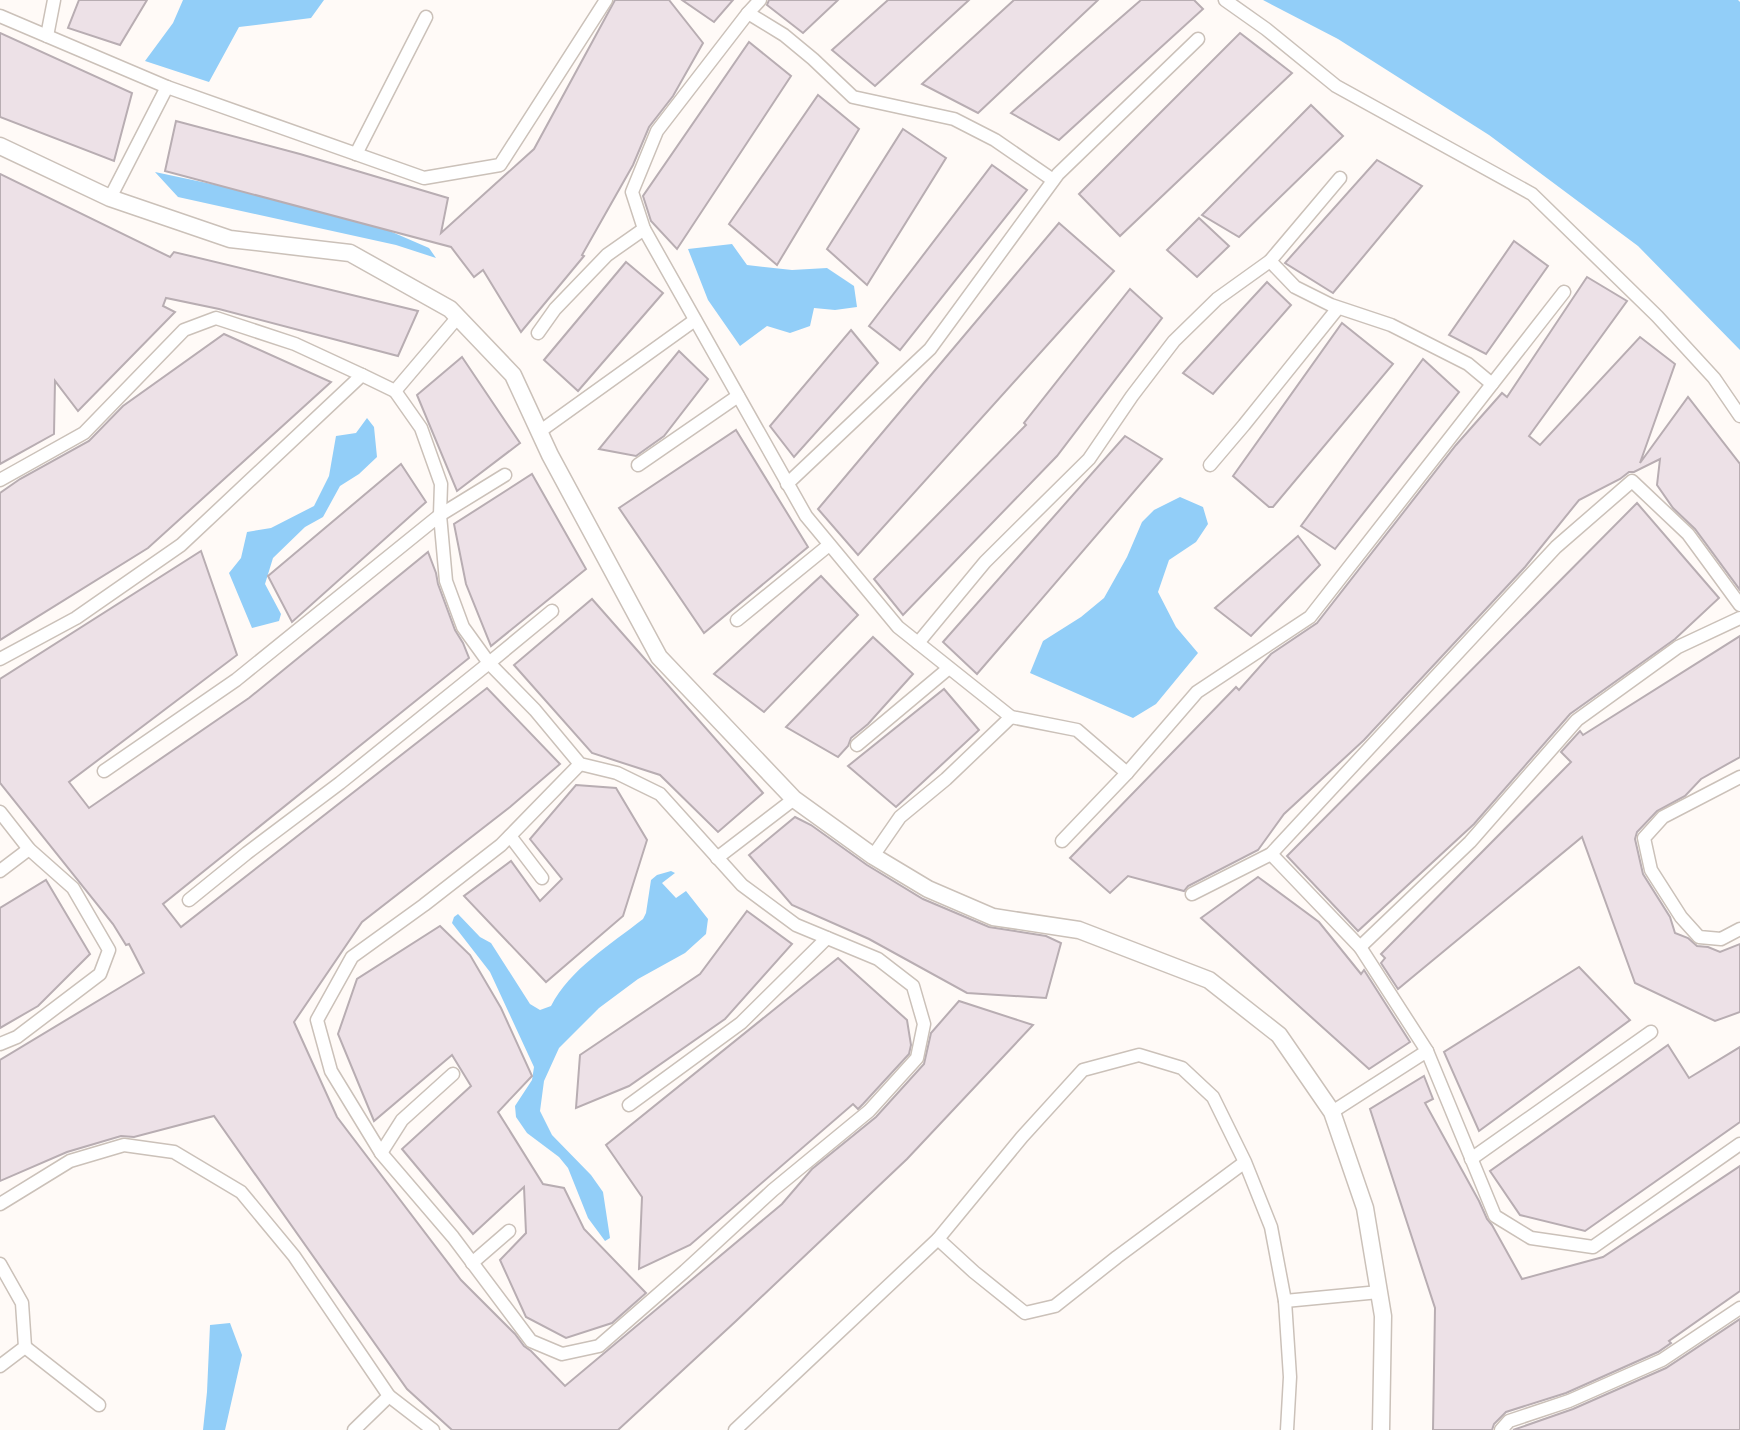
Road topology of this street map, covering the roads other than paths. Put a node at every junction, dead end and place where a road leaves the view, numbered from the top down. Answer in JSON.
{"nodes":[{"id":1,"x":54,"y":0,"type":"edge"},
{"id":2,"x":606,"y":0,"type":"edge"},
{"id":3,"x":760,"y":0,"type":"edge"},
{"id":4,"x":1225,"y":0,"type":"edge"},
{"id":5,"x":748,"y":13,"type":"junction"},
{"id":6,"x":0,"y":16,"type":"edge"},
{"id":7,"x":426,"y":17,"type":"dead end"},
{"id":8,"x":47,"y":36,"type":"junction"},
{"id":9,"x":1198,"y":39,"type":"dead end"},
{"id":10,"x":167,"y":87,"type":"junction"},
{"id":11,"x":0,"y":146,"type":"edge"},
{"id":12,"x":356,"y":154,"type":"junction"},
{"id":13,"x":1340,"y":178,"type":"dead end"},
{"id":14,"x":1053,"y":180,"type":"junction"},
{"id":15,"x":110,"y":198,"type":"junction"},
{"id":16,"x":644,"y":229,"type":"junction"},
{"id":17,"x":1270,"y":261,"type":"junction"},
{"id":18,"x":1564,"y":292,"type":"dead end"},
{"id":19,"x":1338,"y":308,"type":"junction"},
{"id":20,"x":457,"y":318,"type":"junction"},
{"id":21,"x":695,"y":320,"type":"junction"},
{"id":22,"x":538,"y":333,"type":"dead end"},
{"id":23,"x":362,"y":375,"type":"junction"},
{"id":24,"x":1492,"y":384,"type":"junction"},
{"id":25,"x":395,"y":391,"type":"junction"},
{"id":26,"x":738,"y":396,"type":"junction"},
{"id":27,"x":1740,"y":416,"type":"edge"},
{"id":28,"x":539,"y":432,"type":"junction"},
{"id":29,"x":638,"y":465,"type":"dead end"},
{"id":30,"x":1210,"y":465,"type":"dead end"},
{"id":31,"x":505,"y":475,"type":"dead end"},
{"id":32,"x":0,"y":480,"type":"edge"},
{"id":33,"x":787,"y":484,"type":"junction"},
{"id":34,"x":440,"y":515,"type":"junction"},
{"id":35,"x":829,"y":545,"type":"junction"},
{"id":36,"x":1740,"y":605,"type":"edge"},
{"id":37,"x":552,"y":611,"type":"dead end"},
{"id":38,"x":1740,"y":618,"type":"edge"},
{"id":39,"x":737,"y":620,"type":"dead end"},
{"id":40,"x":918,"y":643,"type":"junction"},
{"id":41,"x":0,"y":659,"type":"edge"},
{"id":42,"x":489,"y":663,"type":"junction"},
{"id":43,"x":949,"y":668,"type":"junction"},
{"id":44,"x":1011,"y":717,"type":"junction"},
{"id":45,"x":857,"y":745,"type":"dead end"},
{"id":46,"x":580,"y":764,"type":"junction"},
{"id":47,"x":104,"y":771,"type":"dead end"},
{"id":48,"x":1127,"y":773,"type":"junction"},
{"id":49,"x":1740,"y":777,"type":"edge"},
{"id":50,"x":794,"y":799,"type":"junction"},
{"id":51,"x":0,"y":812,"type":"edge"},
{"id":52,"x":510,"y":836,"type":"junction"},
{"id":53,"x":1062,"y":841,"type":"dead end"},
{"id":54,"x":29,"y":849,"type":"junction"},
{"id":55,"x":1271,"y":854,"type":"junction"},
{"id":56,"x":873,"y":856,"type":"junction"},
{"id":57,"x":717,"y":858,"type":"junction"},
{"id":58,"x":0,"y":871,"type":"edge"},
{"id":59,"x":542,"y":878,"type":"dead end"},
{"id":60,"x":1192,"y":894,"type":"dead end"},
{"id":61,"x":189,"y":900,"type":"dead end"},
{"id":62,"x":1740,"y":929,"type":"edge"},
{"id":63,"x":827,"y":938,"type":"junction"},
{"id":64,"x":1360,"y":947,"type":"junction"},
{"id":65,"x":1651,"y":1032,"type":"dead end"},
{"id":66,"x":0,"y":1044,"type":"edge"},
{"id":67,"x":1427,"y":1051,"type":"junction"},
{"id":68,"x":453,"y":1074,"type":"dead end"},
{"id":69,"x":629,"y":1105,"type":"dead end"},
{"id":70,"x":1332,"y":1112,"type":"junction"},
{"id":71,"x":1740,"y":1144,"type":"edge"},
{"id":72,"x":381,"y":1153,"type":"junction"},
{"id":73,"x":1471,"y":1159,"type":"junction"},
{"id":74,"x":1245,"y":1162,"type":"junction"},
{"id":75,"x":0,"y":1204,"type":"edge"},
{"id":76,"x":509,"y":1231,"type":"dead end"},
{"id":77,"x":938,"y":1239,"type":"junction"},
{"id":78,"x":472,"y":1263,"type":"junction"},
{"id":79,"x":0,"y":1264,"type":"edge"},
{"id":80,"x":1379,"y":1292,"type":"junction"},
{"id":81,"x":1285,"y":1301,"type":"junction"},
{"id":82,"x":1740,"y":1308,"type":"edge"},
{"id":83,"x":25,"y":1347,"type":"junction"},
{"id":84,"x":0,"y":1366,"type":"edge"},
{"id":85,"x":389,"y":1396,"type":"junction"},
{"id":86,"x":99,"y":1405,"type":"dead end"},
{"id":87,"x":354,"y":1430,"type":"edge"},
{"id":88,"x":433,"y":1430,"type":"edge"},
{"id":89,"x":735,"y":1430,"type":"edge"},
{"id":90,"x":1287,"y":1430,"type":"edge"},
{"id":91,"x":1381,"y":1430,"type":"edge"},
{"id":92,"x":1501,"y":1430,"type":"edge"}],
"edges":[{"from":1,"to":8,"type":"street"},
{"from":2,"to":12,"type":"street"},
{"from":3,"to":5,"type":"street"},
{"from":4,"to":27,"type":"street"},
{"from":5,"to":14,"type":"street"},
{"from":5,"to":16,"type":"street"},
{"from":6,"to":8,"type":"street"},
{"from":7,"to":12,"type":"street"},
{"from":8,"to":10,"type":"street"},
{"from":9,"to":14,"type":"street"},
{"from":10,"to":12,"type":"street"},
{"from":10,"to":15,"type":"street"},
{"from":11,"to":15,"type":"street"},
{"from":13,"to":17,"type":"street"},
{"from":14,"to":33,"type":"street"},
{"from":15,"to":20,"type":"street"},
{"from":16,"to":21,"type":"street"},
{"from":16,"to":22,"type":"street"},
{"from":17,"to":19,"type":"street"},
{"from":17,"to":40,"type":"street"},
{"from":18,"to":24,"type":"street"},
{"from":19,"to":24,"type":"street"},
{"from":19,"to":30,"type":"street"},
{"from":20,"to":25,"type":"street"},
{"from":20,"to":28,"type":"street"},
{"from":21,"to":26,"type":"street"},
{"from":21,"to":28,"type":"street"},
{"from":23,"to":25,"type":"street"},
{"from":23,"to":32,"type":"street"},
{"from":23,"to":41,"type":"street"},
{"from":24,"to":48,"type":"street"},
{"from":25,"to":34,"type":"street"},
{"from":26,"to":29,"type":"street"},
{"from":26,"to":33,"type":"street"},
{"from":28,"to":50,"type":"street"},
{"from":31,"to":34,"type":"street"},
{"from":33,"to":35,"type":"street"},
{"from":34,"to":42,"type":"street"},
{"from":34,"to":47,"type":"street"},
{"from":35,"to":39,"type":"street"},
{"from":35,"to":40,"type":"street"},
{"from":36,"to":55,"type":"street"},
{"from":37,"to":42,"type":"street"},
{"from":38,"to":64,"type":"street"},
{"from":40,"to":43,"type":"street"},
{"from":42,"to":46,"type":"street"},
{"from":42,"to":61,"type":"street"},
{"from":43,"to":44,"type":"street"},
{"from":43,"to":45,"type":"street"},
{"from":44,"to":48,"type":"street"},
{"from":44,"to":56,"type":"street"},
{"from":46,"to":52,"type":"street"},
{"from":46,"to":57,"type":"street"},
{"from":48,"to":53,"type":"street"},
{"from":49,"to":62,"type":"street"},
{"from":50,"to":56,"type":"street"},
{"from":50,"to":57,"type":"street"},
{"from":51,"to":54,"type":"street"},
{"from":52,"to":59,"type":"street"},
{"from":52,"to":72,"type":"street"},
{"from":54,"to":58,"type":"street"},
{"from":54,"to":66,"type":"street"},
{"from":55,"to":60,"type":"street"},
{"from":55,"to":64,"type":"street"},
{"from":56,"to":70,"type":"street"},
{"from":57,"to":63,"type":"street"},
{"from":63,"to":69,"type":"street"},
{"from":63,"to":78,"type":"street"},
{"from":64,"to":67,"type":"street"},
{"from":65,"to":73,"type":"street"},
{"from":67,"to":70,"type":"street"},
{"from":67,"to":73,"type":"street"},
{"from":68,"to":72,"type":"street"},
{"from":70,"to":80,"type":"street"},
{"from":71,"to":73,"type":"street"},
{"from":72,"to":78,"type":"street"},
{"from":74,"to":77,"type":"street"},
{"from":74,"to":77,"type":"street"},
{"from":74,"to":81,"type":"street"},
{"from":75,"to":85,"type":"street"},
{"from":76,"to":78,"type":"street"},
{"from":77,"to":89,"type":"street"},
{"from":79,"to":83,"type":"street"},
{"from":80,"to":81,"type":"street"},
{"from":80,"to":91,"type":"street"},
{"from":81,"to":90,"type":"street"},
{"from":82,"to":92,"type":"street"},
{"from":83,"to":84,"type":"street"},
{"from":83,"to":86,"type":"street"},
{"from":85,"to":87,"type":"street"},
{"from":85,"to":88,"type":"street"}]}
